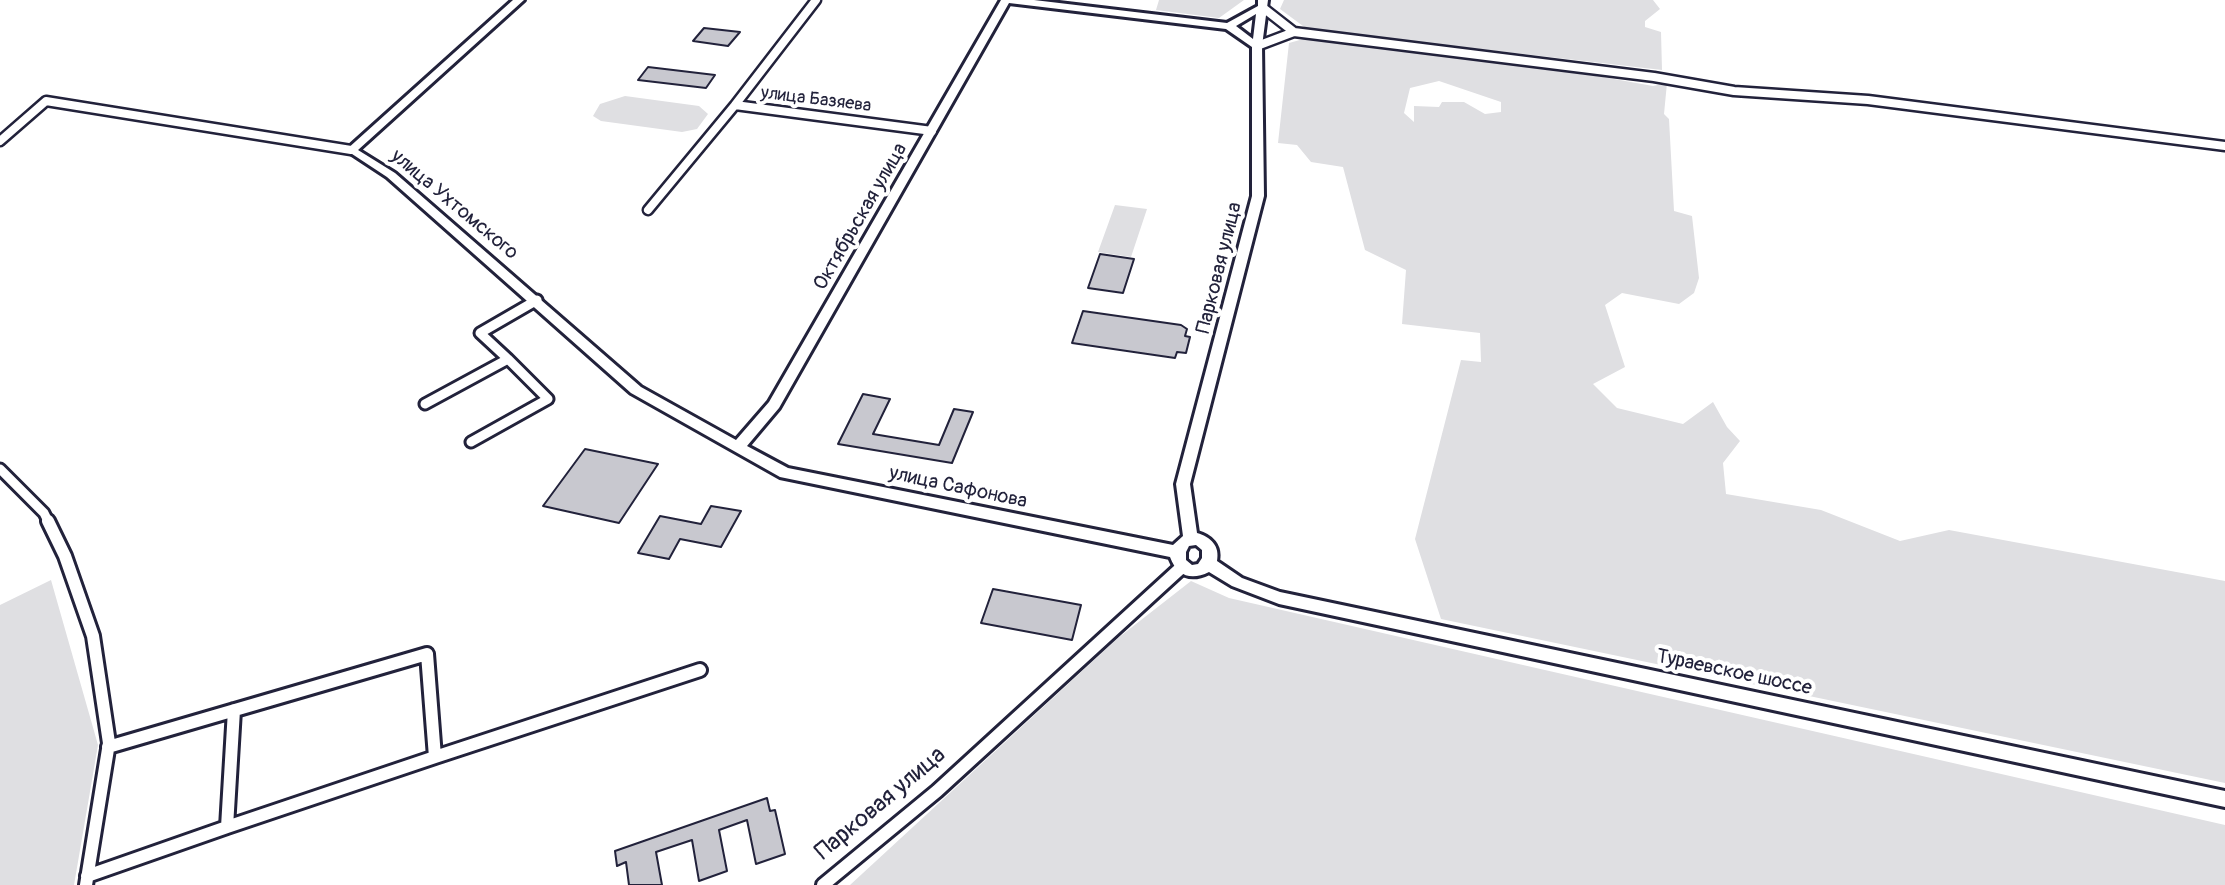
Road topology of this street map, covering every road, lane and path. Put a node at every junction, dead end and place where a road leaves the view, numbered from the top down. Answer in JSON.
{"nodes":[{"id":1,"x":519,"y":0,"type":"edge"},
{"id":2,"x":816,"y":0,"type":"edge"},
{"id":3,"x":1008,"y":0,"type":"edge"},
{"id":4,"x":1262,"y":3,"type":"edge"},
{"id":5,"x":1071,"y":4,"type":"edge"},
{"id":6,"x":1229,"y":26,"type":"junction"},
{"id":7,"x":1294,"y":32,"type":"junction"},
{"id":8,"x":1257,"y":46,"type":"junction"},
{"id":9,"x":735,"y":105,"type":"junction"},
{"id":10,"x":932,"y":131,"type":"junction"},
{"id":11,"x":0,"y":141,"type":"edge"},
{"id":12,"x":2225,"y":146,"type":"edge"},
{"id":13,"x":351,"y":150,"type":"junction"},
{"id":14,"x":648,"y":210,"type":"dead end"},
{"id":15,"x":537,"y":300,"type":"junction"},
{"id":16,"x":508,"y":359,"type":"junction"},
{"id":17,"x":425,"y":404,"type":"dead end"},
{"id":18,"x":471,"y":442,"type":"dead end"},
{"id":19,"x":739,"y":446,"type":"junction"},
{"id":20,"x":0,"y":469,"type":"edge"},
{"id":21,"x":1191,"y":541,"type":"junction"},
{"id":22,"x":1180,"y":559,"type":"junction"},
{"id":23,"x":1209,"y":564,"type":"junction"},
{"id":24,"x":700,"y":670,"type":"dead end"},
{"id":25,"x":234,"y":710,"type":"junction"},
{"id":26,"x":108,"y":747,"type":"junction"},
{"id":27,"x":435,"y":757,"type":"junction"},
{"id":28,"x":2225,"y":799,"type":"edge"},
{"id":29,"x":227,"y":827,"type":"junction"},
{"id":30,"x":87,"y":880,"type":"edge"},
{"id":31,"x":823,"y":885,"type":"edge"}],
"edges":[{"from":1,"to":13,"type":"street"},
{"from":2,"to":9,"type":"street"},
{"from":3,"to":5,"type":"street"},
{"from":3,"to":10,"type":"street","name":"Октябрьская улица"},
{"from":4,"to":6,"type":"street"},
{"from":4,"to":7,"type":"street"},
{"from":4,"to":8,"type":"street","name":"Парковая улица"},
{"from":5,"to":6,"type":"street"},
{"from":6,"to":8,"type":"street"},
{"from":7,"to":8,"type":"street"},
{"from":7,"to":12,"type":"street"},
{"from":8,"to":21,"type":"street","name":"Парковая улица"},
{"from":9,"to":10,"type":"street","name":"улица Базяева"},
{"from":9,"to":14,"type":"street","name":"улица Базяева"},
{"from":10,"to":19,"type":"street","name":"Октябрьская улица"},
{"from":11,"to":13,"type":"street","name":"улица Ухтомского"},
{"from":13,"to":15,"type":"street","name":"улица Ухтомского"},
{"from":15,"to":16,"type":"street"},
{"from":15,"to":19,"type":"street","name":"улица Ухтомского"},
{"from":16,"to":17,"type":"street"},
{"from":16,"to":18,"type":"street"},
{"from":19,"to":22,"type":"street","name":"улица Сафонова"},
{"from":20,"to":26,"type":"street"},
{"from":21,"to":22,"type":"street"},
{"from":21,"to":23,"type":"street"},
{"from":22,"to":23,"type":"street"},
{"from":22,"to":31,"type":"street","name":"Парковая улица"},
{"from":23,"to":28,"type":"street","name":"Тураевское шоссе"},
{"from":24,"to":27,"type":"street"},
{"from":25,"to":26,"type":"street"},
{"from":25,"to":27,"type":"street"},
{"from":25,"to":29,"type":"street"},
{"from":26,"to":30,"type":"street"},
{"from":27,"to":29,"type":"street"},
{"from":29,"to":30,"type":"street"}]}
